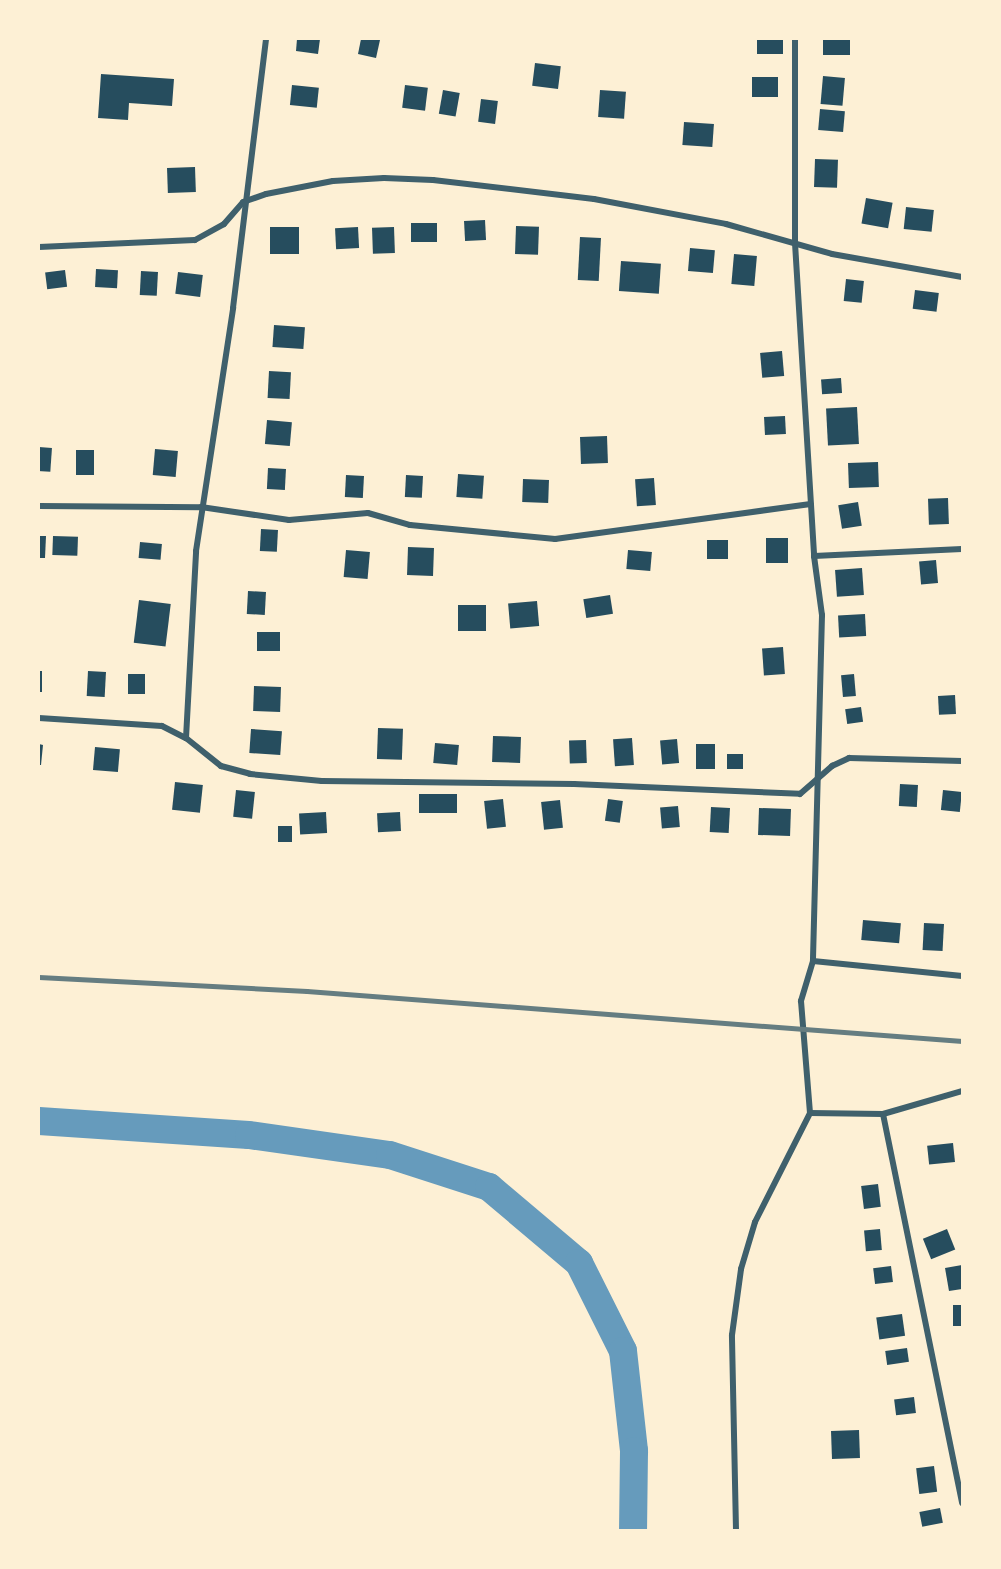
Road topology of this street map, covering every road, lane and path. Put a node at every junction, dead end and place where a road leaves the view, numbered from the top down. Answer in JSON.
{"nodes":[{"id":1,"x":266,"y":39,"type":"edge"},
{"id":2,"x":795,"y":39,"type":"edge"},
{"id":3,"x":243,"y":202,"type":"junction"},
{"id":4,"x":795,"y":243,"type":"junction"},
{"id":5,"x":39,"y":247,"type":"edge"},
{"id":6,"x":962,"y":277,"type":"edge"},
{"id":7,"x":811,"y":504,"type":"junction"},
{"id":8,"x":39,"y":506,"type":"edge"},
{"id":9,"x":201,"y":507,"type":"junction"},
{"id":10,"x":962,"y":549,"type":"edge"},
{"id":11,"x":814,"y":556,"type":"junction"},
{"id":12,"x":39,"y":718,"type":"edge"},
{"id":13,"x":186,"y":738,"type":"junction"},
{"id":14,"x":962,"y":761,"type":"edge"},
{"id":15,"x":815,"y":783,"type":"junction"},
{"id":16,"x":813,"y":961,"type":"junction"},
{"id":17,"x":962,"y":975,"type":"edge"},
{"id":18,"x":962,"y":1091,"type":"edge"},
{"id":19,"x":810,"y":1113,"type":"junction"},
{"id":20,"x":882,"y":1114,"type":"junction"},
{"id":21,"x":962,"y":1503,"type":"edge"},
{"id":22,"x":736,"y":1530,"type":"edge"}],
"edges":[{"from":1,"to":3,"type":"street"},
{"from":2,"to":4,"type":"street"},
{"from":3,"to":4,"type":"street"},
{"from":3,"to":5,"type":"street"},
{"from":3,"to":9,"type":"street"},
{"from":4,"to":6,"type":"street"},
{"from":4,"to":7,"type":"street"},
{"from":7,"to":9,"type":"street"},
{"from":7,"to":11,"type":"street"},
{"from":8,"to":9,"type":"street"},
{"from":9,"to":13,"type":"street"},
{"from":10,"to":11,"type":"street"},
{"from":11,"to":15,"type":"street"},
{"from":12,"to":13,"type":"street"},
{"from":13,"to":15,"type":"street"},
{"from":14,"to":15,"type":"street"},
{"from":15,"to":16,"type":"street"},
{"from":16,"to":17,"type":"street"},
{"from":16,"to":19,"type":"street"},
{"from":18,"to":20,"type":"street"},
{"from":19,"to":20,"type":"street"},
{"from":19,"to":22,"type":"street"},
{"from":20,"to":21,"type":"street"}]}
